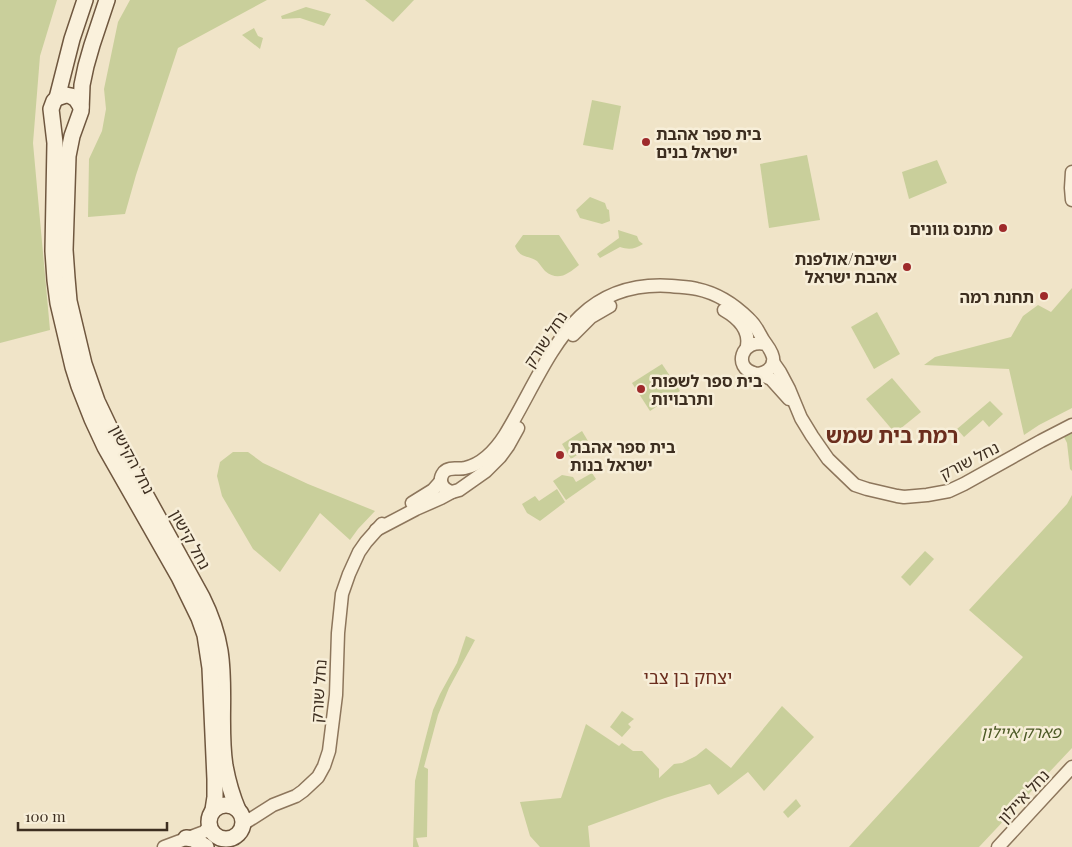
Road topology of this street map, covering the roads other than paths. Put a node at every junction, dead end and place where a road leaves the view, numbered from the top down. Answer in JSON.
{"nodes":[{"id":1,"x":85,"y":0,"type":"edge"},
{"id":2,"x":107,"y":0,"type":"edge"},
{"id":3,"x":57,"y":98,"type":"junction"},
{"id":4,"x":51,"y":113,"type":"junction"},
{"id":5,"x":79,"y":113,"type":"junction"},
{"id":6,"x":1072,"y":172,"type":"edge"},
{"id":7,"x":1072,"y":200,"type":"edge"},
{"id":8,"x":766,"y":344,"type":"junction"},
{"id":9,"x":747,"y":346,"type":"junction"},
{"id":10,"x":773,"y":362,"type":"junction"},
{"id":11,"x":760,"y":374,"type":"junction"},
{"id":12,"x":796,"y":406,"type":"junction"},
{"id":13,"x":1072,"y":425,"type":"edge"},
{"id":14,"x":456,"y":469,"type":"junction"},
{"id":15,"x":441,"y":481,"type":"junction"},
{"id":16,"x":457,"y":490,"type":"junction"},
{"id":17,"x":376,"y":530,"type":"junction"},
{"id":18,"x":1072,"y":768,"type":"edge"},
{"id":19,"x":1072,"y":780,"type":"edge"},
{"id":20,"x":213,"y":810,"type":"junction"},
{"id":21,"x":240,"y":819,"type":"junction"},
{"id":22,"x":186,"y":838,"type":"joint"},
{"id":23,"x":212,"y":839,"type":"edge"},
{"id":24,"x":164,"y":847,"type":"edge"},
{"id":25,"x":238,"y":847,"type":"edge"},
{"id":26,"x":998,"y":847,"type":"edge"},
{"id":27,"x":1009,"y":847,"type":"edge"}],
"edges":[{"from":1,"to":3,"type":"main road"},
{"from":2,"to":5,"type":"main road"},
{"from":3,"to":4,"type":"main road"},
{"from":3,"to":5,"type":"main road"},
{"from":4,"to":5,"type":"main road"},
{"from":4,"to":20,"type":"main road","name":"נחל הקישון"},
{"from":5,"to":21,"type":"main road","name":"נחל קישון"},
{"from":6,"to":7,"type":"street"},
{"from":8,"to":9,"type":"street"},
{"from":8,"to":10,"type":"street"},
{"from":8,"to":14,"type":"street","name":"נחל שורק"},
{"from":9,"to":11,"type":"street"},
{"from":9,"to":16,"type":"street","name":"נחל שורק"},
{"from":10,"to":11,"type":"street"},
{"from":10,"to":12,"type":"street","name":"נחל שורק"},
{"from":11,"to":12,"type":"street","name":"נחל שורק"},
{"from":12,"to":13,"type":"street","name":"נחל שורק"},
{"from":14,"to":15,"type":"street"},
{"from":14,"to":16,"type":"street"},
{"from":15,"to":16,"type":"street"},
{"from":15,"to":17,"type":"street","name":"נחל שורק"},
{"from":16,"to":17,"type":"street","name":"נחל שורק"},
{"from":17,"to":21,"type":"street","name":"נחל שורק"},
{"from":18,"to":26,"type":"street","name":"נחל איילון"},
{"from":19,"to":27,"type":"street","name":"נחל איילון"},
{"from":20,"to":21,"type":"main road"},
{"from":20,"to":23,"type":"main road"},
{"from":21,"to":23,"type":"main road"},
{"from":21,"to":25,"type":"main road"},
{"from":22,"to":23,"type":"main road"},
{"from":22,"to":24,"type":"street"}]}
